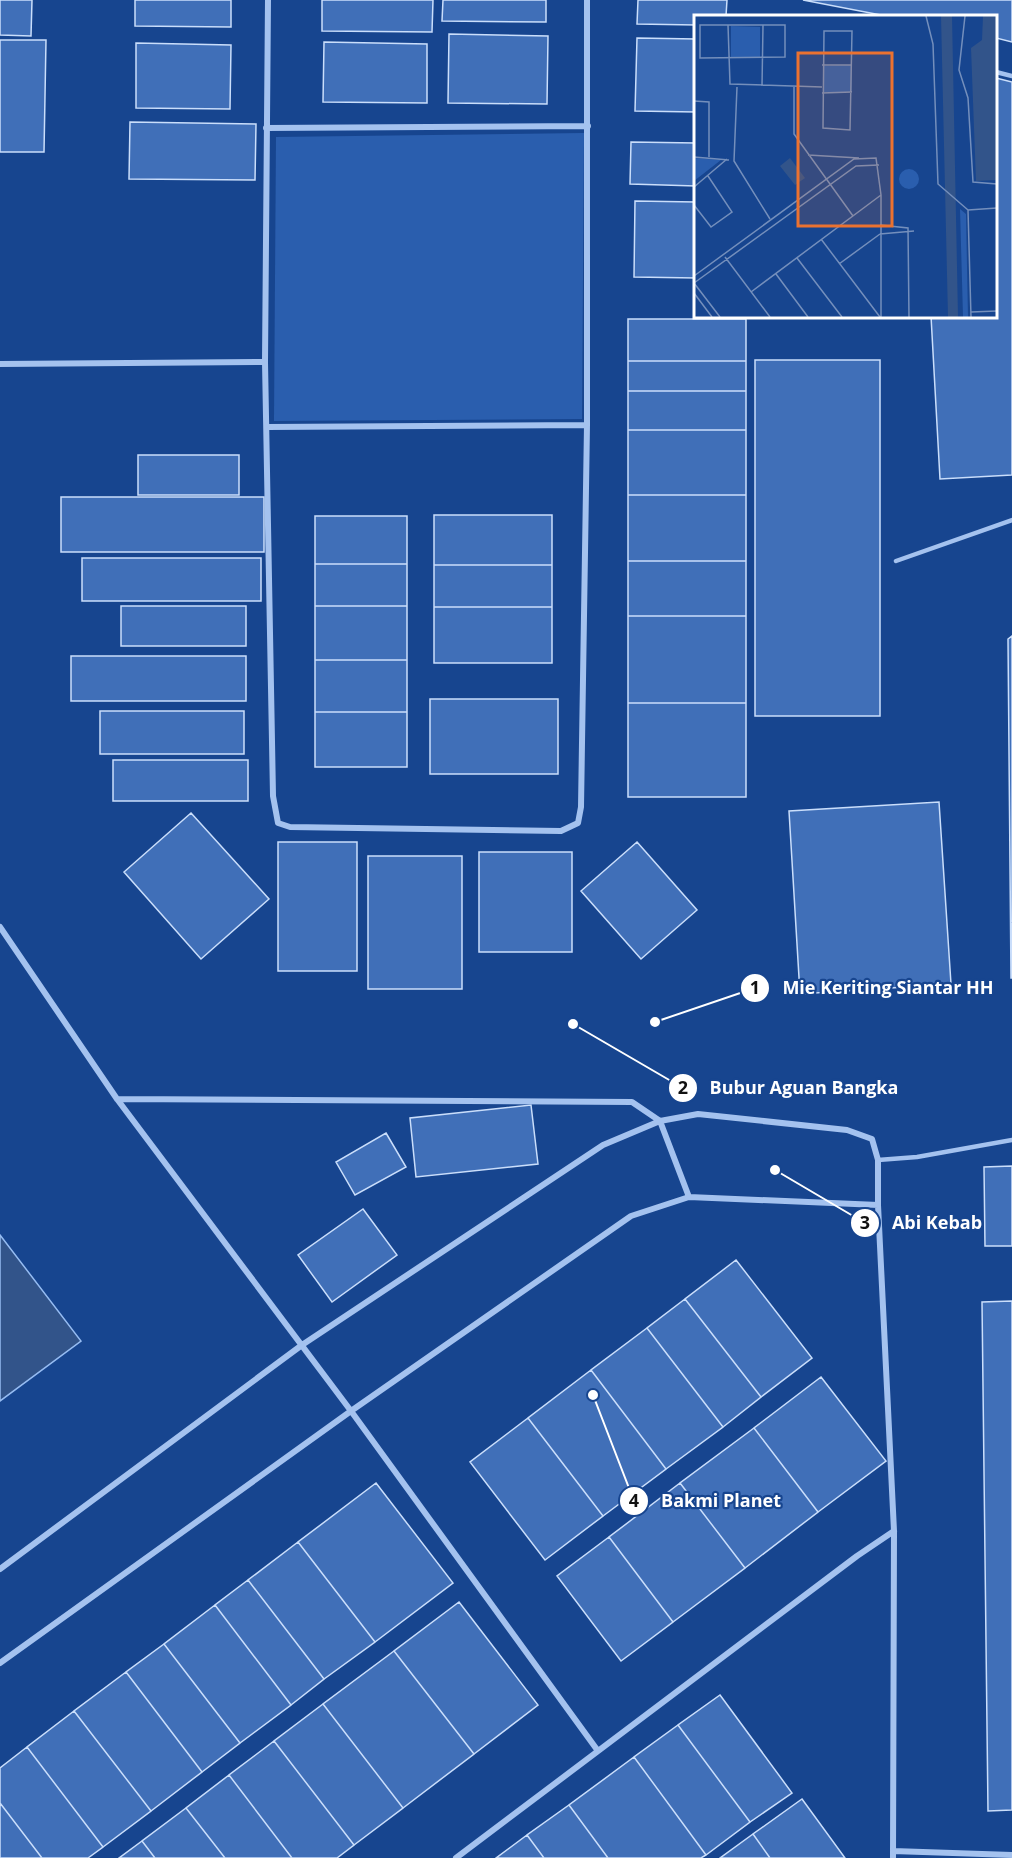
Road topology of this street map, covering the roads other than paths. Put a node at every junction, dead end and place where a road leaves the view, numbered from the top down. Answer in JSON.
{"nodes":[{"id":1,"x":268,"y":0,"type":"edge"},
{"id":2,"x":587,"y":0,"type":"edge"},
{"id":3,"x":997,"y":72,"type":"edge"},
{"id":4,"x":1012,"y":76,"type":"edge"},
{"id":5,"x":588,"y":126,"type":"junction"},
{"id":6,"x":266,"y":128,"type":"junction"},
{"id":7,"x":265,"y":362,"type":"junction"},
{"id":8,"x":0,"y":364,"type":"edge"},
{"id":9,"x":587,"y":425,"type":"junction"},
{"id":10,"x":267,"y":427,"type":"junction"},
{"id":11,"x":1012,"y":520,"type":"edge"},
{"id":12,"x":896,"y":561,"type":"dead end"},
{"id":13,"x":0,"y":927,"type":"edge"},
{"id":14,"x":117,"y":1099,"type":"junction"},
{"id":15,"x":660,"y":1121,"type":"junction"},
{"id":16,"x":1012,"y":1140,"type":"edge"},
{"id":17,"x":878,"y":1160,"type":"junction"},
{"id":18,"x":689,"y":1197,"type":"junction"},
{"id":19,"x":878,"y":1205,"type":"junction"},
{"id":20,"x":302,"y":1346,"type":"junction"},
{"id":21,"x":351,"y":1411,"type":"junction"},
{"id":22,"x":894,"y":1531,"type":"junction"},
{"id":23,"x":0,"y":1569,"type":"edge"},
{"id":24,"x":0,"y":1663,"type":"edge"},
{"id":25,"x":598,"y":1752,"type":"junction"},
{"id":26,"x":893,"y":1855,"type":"edge"},
{"id":27,"x":1012,"y":1855,"type":"edge"},
{"id":28,"x":456,"y":1858,"type":"edge"}],
"edges":[{"from":1,"to":6,"type":"street"},
{"from":2,"to":5,"type":"street"},
{"from":3,"to":4,"type":"lane"},
{"from":5,"to":6,"type":"street"},
{"from":5,"to":9,"type":"street"},
{"from":6,"to":7,"type":"street"},
{"from":7,"to":8,"type":"street"},
{"from":7,"to":10,"type":"street"},
{"from":9,"to":10,"type":"street"},
{"from":9,"to":10,"type":"street"},
{"from":11,"to":12,"type":"lane"},
{"from":13,"to":14,"type":"street"},
{"from":14,"to":15,"type":"street"},
{"from":14,"to":20,"type":"street"},
{"from":15,"to":17,"type":"street"},
{"from":15,"to":18,"type":"street"},
{"from":15,"to":20,"type":"street"},
{"from":16,"to":17,"type":"lane"},
{"from":17,"to":19,"type":"street"},
{"from":18,"to":19,"type":"street"},
{"from":18,"to":21,"type":"street"},
{"from":19,"to":22,"type":"street"},
{"from":20,"to":21,"type":"street"},
{"from":20,"to":23,"type":"street"},
{"from":21,"to":24,"type":"street"},
{"from":21,"to":25,"type":"street"},
{"from":22,"to":25,"type":"street"},
{"from":22,"to":26,"type":"street"},
{"from":25,"to":28,"type":"street"},
{"from":26,"to":27,"type":"street"}]}
